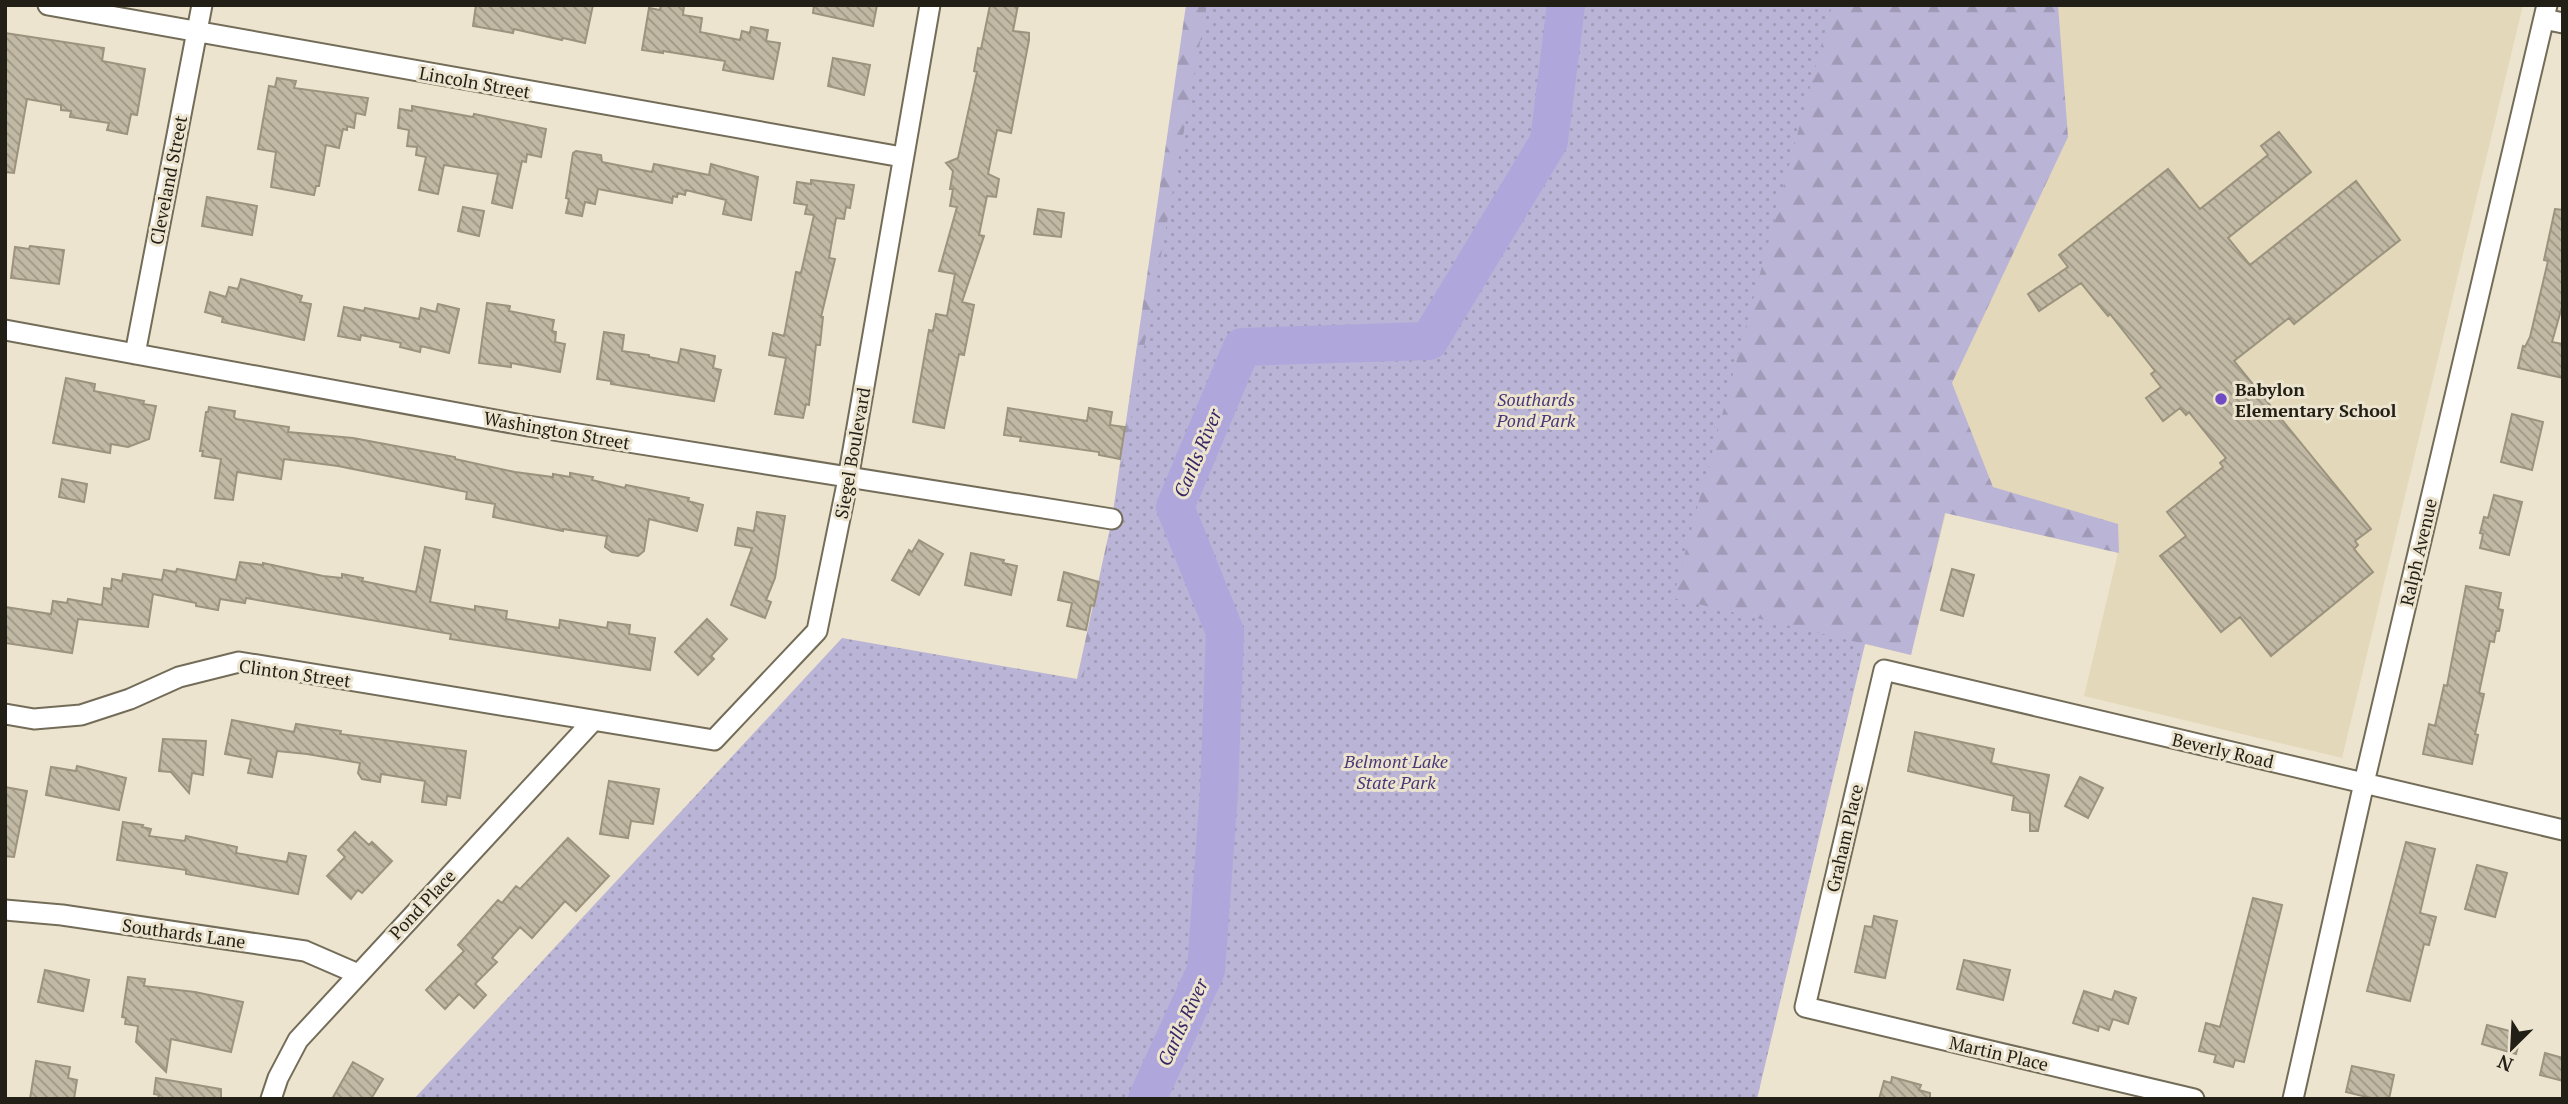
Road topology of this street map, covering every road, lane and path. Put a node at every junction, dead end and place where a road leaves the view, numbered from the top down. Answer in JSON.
{"nodes":[{"id":1,"x":48,"y":5,"type":"edge"},
{"id":2,"x":202,"y":5,"type":"edge"},
{"id":3,"x":929,"y":5,"type":"edge"},
{"id":4,"x":2551,"y":16,"type":"edge"},
{"id":5,"x":197,"y":33,"type":"junction"},
{"id":6,"x":902,"y":157,"type":"junction"},
{"id":7,"x":5,"y":330,"type":"edge"},
{"id":8,"x":135,"y":354,"type":"junction"},
{"id":9,"x":848,"y":479,"type":"junction"},
{"id":10,"x":1112,"y":519,"type":"dead end"},
{"id":11,"x":1884,"y":670,"type":"joint"},
{"id":12,"x":5,"y":714,"type":"edge"},
{"id":13,"x":592,"y":722,"type":"junction"},
{"id":14,"x":2364,"y":783,"type":"junction"},
{"id":15,"x":2563,"y":830,"type":"edge"},
{"id":16,"x":5,"y":910,"type":"edge"},
{"id":17,"x":358,"y":974,"type":"junction"},
{"id":18,"x":1805,"y":1007,"type":"joint"},
{"id":19,"x":271,"y":1099,"type":"edge"},
{"id":20,"x":2193,"y":1099,"type":"edge"},
{"id":21,"x":2293,"y":1099,"type":"edge"}],
"edges":[{"from":1,"to":5,"type":"street","name":"Lincoln Street"},
{"from":2,"to":5,"type":"street","name":"Cleveland Street"},
{"from":3,"to":6,"type":"street","name":"Siegel Boulevard"},
{"from":4,"to":14,"type":"street","name":"Ralph Avenue"},
{"from":5,"to":6,"type":"street","name":"Lincoln Street"},
{"from":5,"to":8,"type":"street","name":"Cleveland Street"},
{"from":6,"to":9,"type":"street","name":"Siegel Boulevard"},
{"from":7,"to":8,"type":"street","name":"Washington Street"},
{"from":8,"to":9,"type":"street","name":"Washington Street"},
{"from":9,"to":10,"type":"street","name":"Washington Street"},
{"from":9,"to":13,"type":"street","name":"Siegel Boulevard"},
{"from":11,"to":14,"type":"street","name":"Beverly Road"},
{"from":11,"to":18,"type":"street","name":"Graham Place"},
{"from":12,"to":13,"type":"street","name":"Clinton Street"},
{"from":13,"to":17,"type":"street","name":"Pond Place"},
{"from":14,"to":15,"type":"street","name":"Beverly Road"},
{"from":14,"to":21,"type":"street","name":"Ralph Avenue"},
{"from":16,"to":17,"type":"street","name":"Southards Lane"},
{"from":17,"to":19,"type":"street","name":"Pond Place"},
{"from":18,"to":20,"type":"street","name":"Martin Place"}]}
